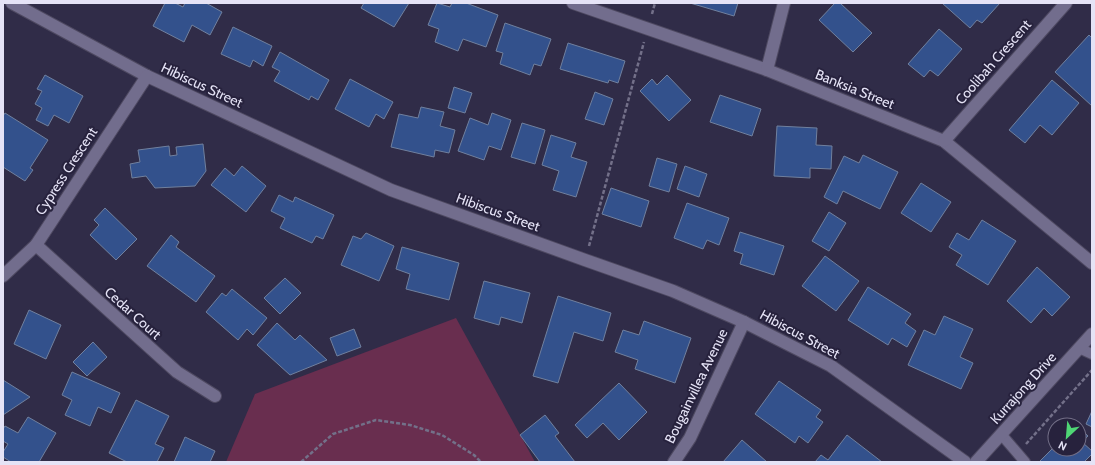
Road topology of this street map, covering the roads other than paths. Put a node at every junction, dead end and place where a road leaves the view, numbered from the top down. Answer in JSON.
{"nodes":[{"id":1,"x":12,"y":3,"type":"edge"},
{"id":2,"x":574,"y":3,"type":"edge"},
{"id":3,"x":784,"y":3,"type":"edge"},
{"id":4,"x":1066,"y":3,"type":"edge"},
{"id":5,"x":767,"y":70,"type":"junction"},
{"id":6,"x":147,"y":76,"type":"junction"},
{"id":7,"x":944,"y":141,"type":"junction"},
{"id":8,"x":36,"y":245,"type":"junction"},
{"id":9,"x":1092,"y":263,"type":"edge"},
{"id":10,"x":3,"y":276,"type":"edge"},
{"id":11,"x":744,"y":322,"type":"junction"},
{"id":12,"x":1092,"y":334,"type":"edge"},
{"id":13,"x":1079,"y":348,"type":"junction"},
{"id":14,"x":1092,"y":354,"type":"edge"},
{"id":15,"x":215,"y":396,"type":"dead end"},
{"id":16,"x":1001,"y":434,"type":"junction"},
{"id":17,"x":674,"y":462,"type":"edge"},
{"id":18,"x":965,"y":462,"type":"edge"},
{"id":19,"x":976,"y":462,"type":"edge"},
{"id":20,"x":1025,"y":462,"type":"edge"}],
"edges":[{"from":1,"to":6,"type":"street","name":"Hibiscus Street"},
{"from":2,"to":5,"type":"street","name":"Banksia Street"},
{"from":3,"to":5,"type":"street"},
{"from":4,"to":7,"type":"street","name":"Coolibah Crescent"},
{"from":5,"to":7,"type":"street","name":"Banksia Street"},
{"from":6,"to":8,"type":"street","name":"Cypress Crescent"},
{"from":6,"to":11,"type":"street","name":"Hibiscus Street"},
{"from":7,"to":9,"type":"street","name":"Banksia Street"},
{"from":8,"to":10,"type":"street","name":"Cypress Crescent"},
{"from":8,"to":15,"type":"street","name":"Cedar Court"},
{"from":11,"to":17,"type":"street","name":"Bougainvillea Avenue"},
{"from":11,"to":18,"type":"street","name":"Hibiscus Street"},
{"from":12,"to":13,"type":"street","name":"Kurrajong Drive"},
{"from":13,"to":14,"type":"lane"},
{"from":13,"to":16,"type":"street","name":"Kurrajong Drive"},
{"from":16,"to":19,"type":"street","name":"Kurrajong Drive"},
{"from":16,"to":20,"type":"lane"}]}
